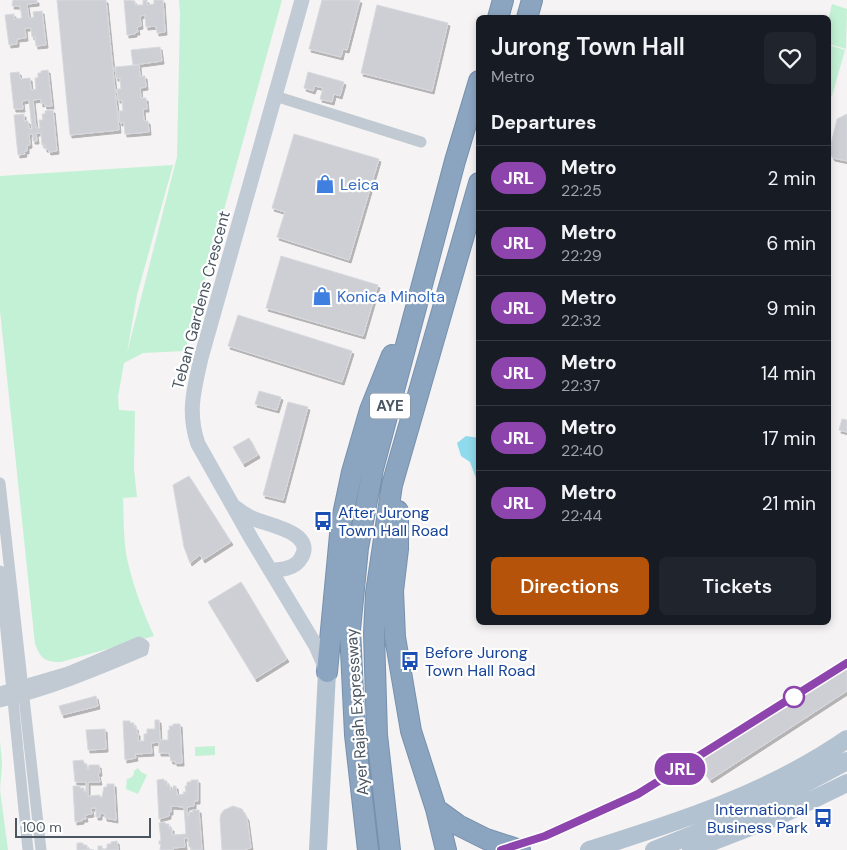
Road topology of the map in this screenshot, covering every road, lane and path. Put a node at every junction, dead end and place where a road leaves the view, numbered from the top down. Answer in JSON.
{"nodes":[{"id":1,"x":302,"y":0,"type":"edge"},
{"id":2,"x":503,"y":0,"type":"edge"},
{"id":3,"x":532,"y":0,"type":"edge"},
{"id":4,"x":499,"y":15,"type":"edge"},
{"id":5,"x":528,"y":15,"type":"edge"},
{"id":6,"x":476,"y":91,"type":"edge"},
{"id":7,"x":275,"y":96,"type":"junction"},
{"id":8,"x":421,"y":142,"type":"dead end"},
{"id":9,"x":476,"y":193,"type":"edge"},
{"id":10,"x":427,"y":265,"type":"junction"},
{"id":11,"x":0,"y":483,"type":"edge"},
{"id":12,"x":392,"y":484,"type":"junction"},
{"id":13,"x":234,"y":507,"type":"junction"},
{"id":14,"x":270,"y":570,"type":"junction"},
{"id":15,"x":0,"y":571,"type":"edge"},
{"id":16,"x":328,"y":672,"type":"junction"},
{"id":17,"x":0,"y":692,"type":"edge"},
{"id":18,"x":18,"y":692,"type":"junction"},
{"id":19,"x":0,"y":702,"type":"edge"},
{"id":20,"x":847,"y":739,"type":"edge"},
{"id":21,"x":837,"y":760,"type":"edge"},
{"id":22,"x":847,"y":783,"type":"edge"},
{"id":23,"x":808,"y":803,"type":"junction"},
{"id":24,"x":436,"y":808,"type":"junction"},
{"id":25,"x":757,"y":809,"type":"junction"},
{"id":26,"x":28,"y":850,"type":"edge"},
{"id":27,"x":41,"y":850,"type":"edge"},
{"id":28,"x":318,"y":850,"type":"edge"},
{"id":29,"x":368,"y":850,"type":"edge"},
{"id":30,"x":390,"y":850,"type":"edge"},
{"id":31,"x":446,"y":850,"type":"edge"},
{"id":32,"x":520,"y":850,"type":"edge"},
{"id":33,"x":589,"y":850,"type":"edge"},
{"id":34,"x":654,"y":850,"type":"edge"},
{"id":35,"x":690,"y":850,"type":"edge"}],
"edges":[{"from":1,"to":7,"type":"street","name":"Teban Gardens Crescent"},
{"from":2,"to":4,"type":"highway"},
{"from":3,"to":5,"type":"highway"},
{"from":6,"to":10,"type":"highway","name":"Ayer Rajah Expressway","number":"AYE"},
{"from":7,"to":8,"type":"street"},
{"from":7,"to":13,"type":"street","name":"Teban Gardens Crescent"},
{"from":9,"to":12,"type":"highway","name":"Ayer Rajah Expressway","number":"AYE"},
{"from":10,"to":16,"type":"highway"},
{"from":10,"to":29,"type":"highway","name":"Ayer Rajah Expressway","number":"AYE"},
{"from":11,"to":18,"type":"street"},
{"from":12,"to":24,"type":"highway"},
{"from":12,"to":30,"type":"highway","name":"Ayer Rajah Expressway","number":"AYE"},
{"from":13,"to":14,"type":"street","name":"Teban Gardens Crescent"},
{"from":13,"to":14,"type":"street"},
{"from":14,"to":16,"type":"street","name":"Teban Gardens Crescent"},
{"from":15,"to":18,"type":"street"},
{"from":16,"to":28,"type":"main road"},
{"from":17,"to":18,"type":"street"},
{"from":18,"to":18,"type":"street"},
{"from":18,"to":19,"type":"street"},
{"from":18,"to":26,"type":"street"},
{"from":18,"to":27,"type":"street"},
{"from":20,"to":21,"type":"main road"},
{"from":21,"to":25,"type":"main road"},
{"from":21,"to":33,"type":"main road"},
{"from":22,"to":23,"type":"main road"},
{"from":23,"to":25,"type":"main road"},
{"from":23,"to":35,"type":"main road"},
{"from":24,"to":31,"type":"highway"},
{"from":24,"to":32,"type":"highway"},
{"from":25,"to":34,"type":"main road"}]}
